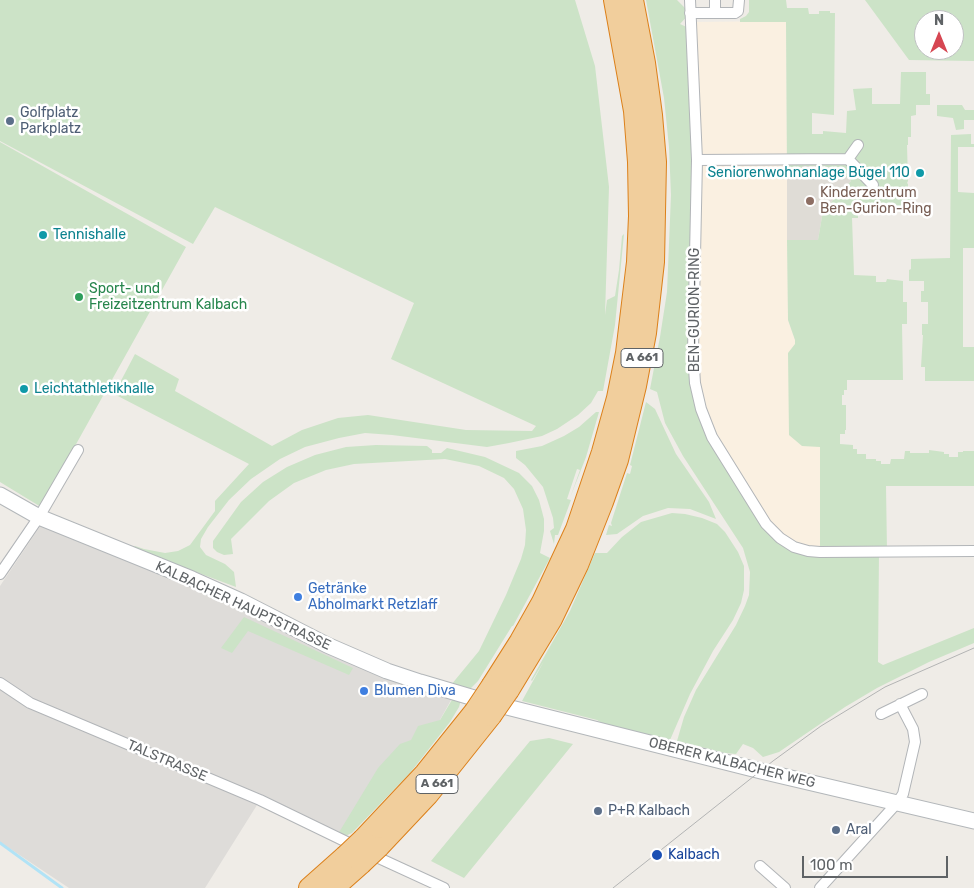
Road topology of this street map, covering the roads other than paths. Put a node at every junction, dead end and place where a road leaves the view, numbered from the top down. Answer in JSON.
{"nodes":[{"id":1,"x":614,"y":0,"type":"edge"},
{"id":2,"x":632,"y":0,"type":"edge"},
{"id":3,"x":690,"y":0,"type":"edge"},
{"id":4,"x":715,"y":0,"type":"edge"},
{"id":5,"x":739,"y":0,"type":"edge"},
{"id":6,"x":690,"y":13,"type":"junction"},
{"id":7,"x":714,"y":13,"type":"junction"},
{"id":8,"x":858,"y":145,"type":"dead end"},
{"id":9,"x":848,"y":159,"type":"junction"},
{"id":10,"x":697,"y":160,"type":"junction"},
{"id":11,"x":873,"y":185,"type":"dead end"},
{"id":12,"x":78,"y":450,"type":"dead end"},
{"id":13,"x":0,"y":495,"type":"edge"},
{"id":14,"x":39,"y":517,"type":"junction"},
{"id":15,"x":974,"y":551,"type":"edge"},
{"id":16,"x":0,"y":574,"type":"edge"},
{"id":17,"x":0,"y":683,"type":"edge"},
{"id":18,"x":922,"y":694,"type":"dead end"},
{"id":19,"x":491,"y":701,"type":"junction"},
{"id":20,"x":900,"y":704,"type":"junction"},
{"id":21,"x":881,"y":714,"type":"dead end"},
{"id":22,"x":897,"y":803,"type":"junction"},
{"id":23,"x":974,"y":821,"type":"edge"},
{"id":24,"x":353,"y":860,"type":"junction"},
{"id":25,"x":760,"y":866,"type":"dead end"},
{"id":26,"x":309,"y":888,"type":"edge"},
{"id":27,"x":334,"y":888,"type":"edge"},
{"id":28,"x":444,"y":888,"type":"edge"},
{"id":29,"x":785,"y":888,"type":"edge"},
{"id":30,"x":820,"y":888,"type":"edge"}],
"edges":[{"from":1,"to":19,"type":"highway","number":"A 661"},
{"from":2,"to":19,"type":"highway","number":"A 661"},
{"from":3,"to":6,"type":"street","name":"BEN-GURION-RING"},
{"from":4,"to":7,"type":"street"},
{"from":5,"to":7,"type":"street"},
{"from":6,"to":7,"type":"street"},
{"from":6,"to":10,"type":"street","name":"BEN-GURION-RING"},
{"from":8,"to":9,"type":"street"},
{"from":9,"to":10,"type":"street"},
{"from":9,"to":11,"type":"street"},
{"from":10,"to":15,"type":"street","name":"BEN-GURION-RING"},
{"from":12,"to":14,"type":"street"},
{"from":13,"to":14,"type":"street","name":"KALBACHER HAUPTSTRASSE"},
{"from":14,"to":16,"type":"street"},
{"from":14,"to":19,"type":"street","name":"KALBACHER HAUPTSTRASSE"},
{"from":17,"to":28,"type":"street","name":"TALSTRASSE"},
{"from":18,"to":20,"type":"street"},
{"from":19,"to":22,"type":"street","name":"OBERER KALBACHER WEG"},
{"from":19,"to":24,"type":"highway","number":"A 661","bridge":true},
{"from":20,"to":21,"type":"street"},
{"from":20,"to":22,"type":"street"},
{"from":22,"to":23,"type":"street","name":"OBERER KALBACHER WEG"},
{"from":22,"to":30,"type":"street"},
{"from":24,"to":26,"type":"highway","number":"A 661"},
{"from":24,"to":27,"type":"highway","number":"A 661"},
{"from":25,"to":29,"type":"street"}]}
